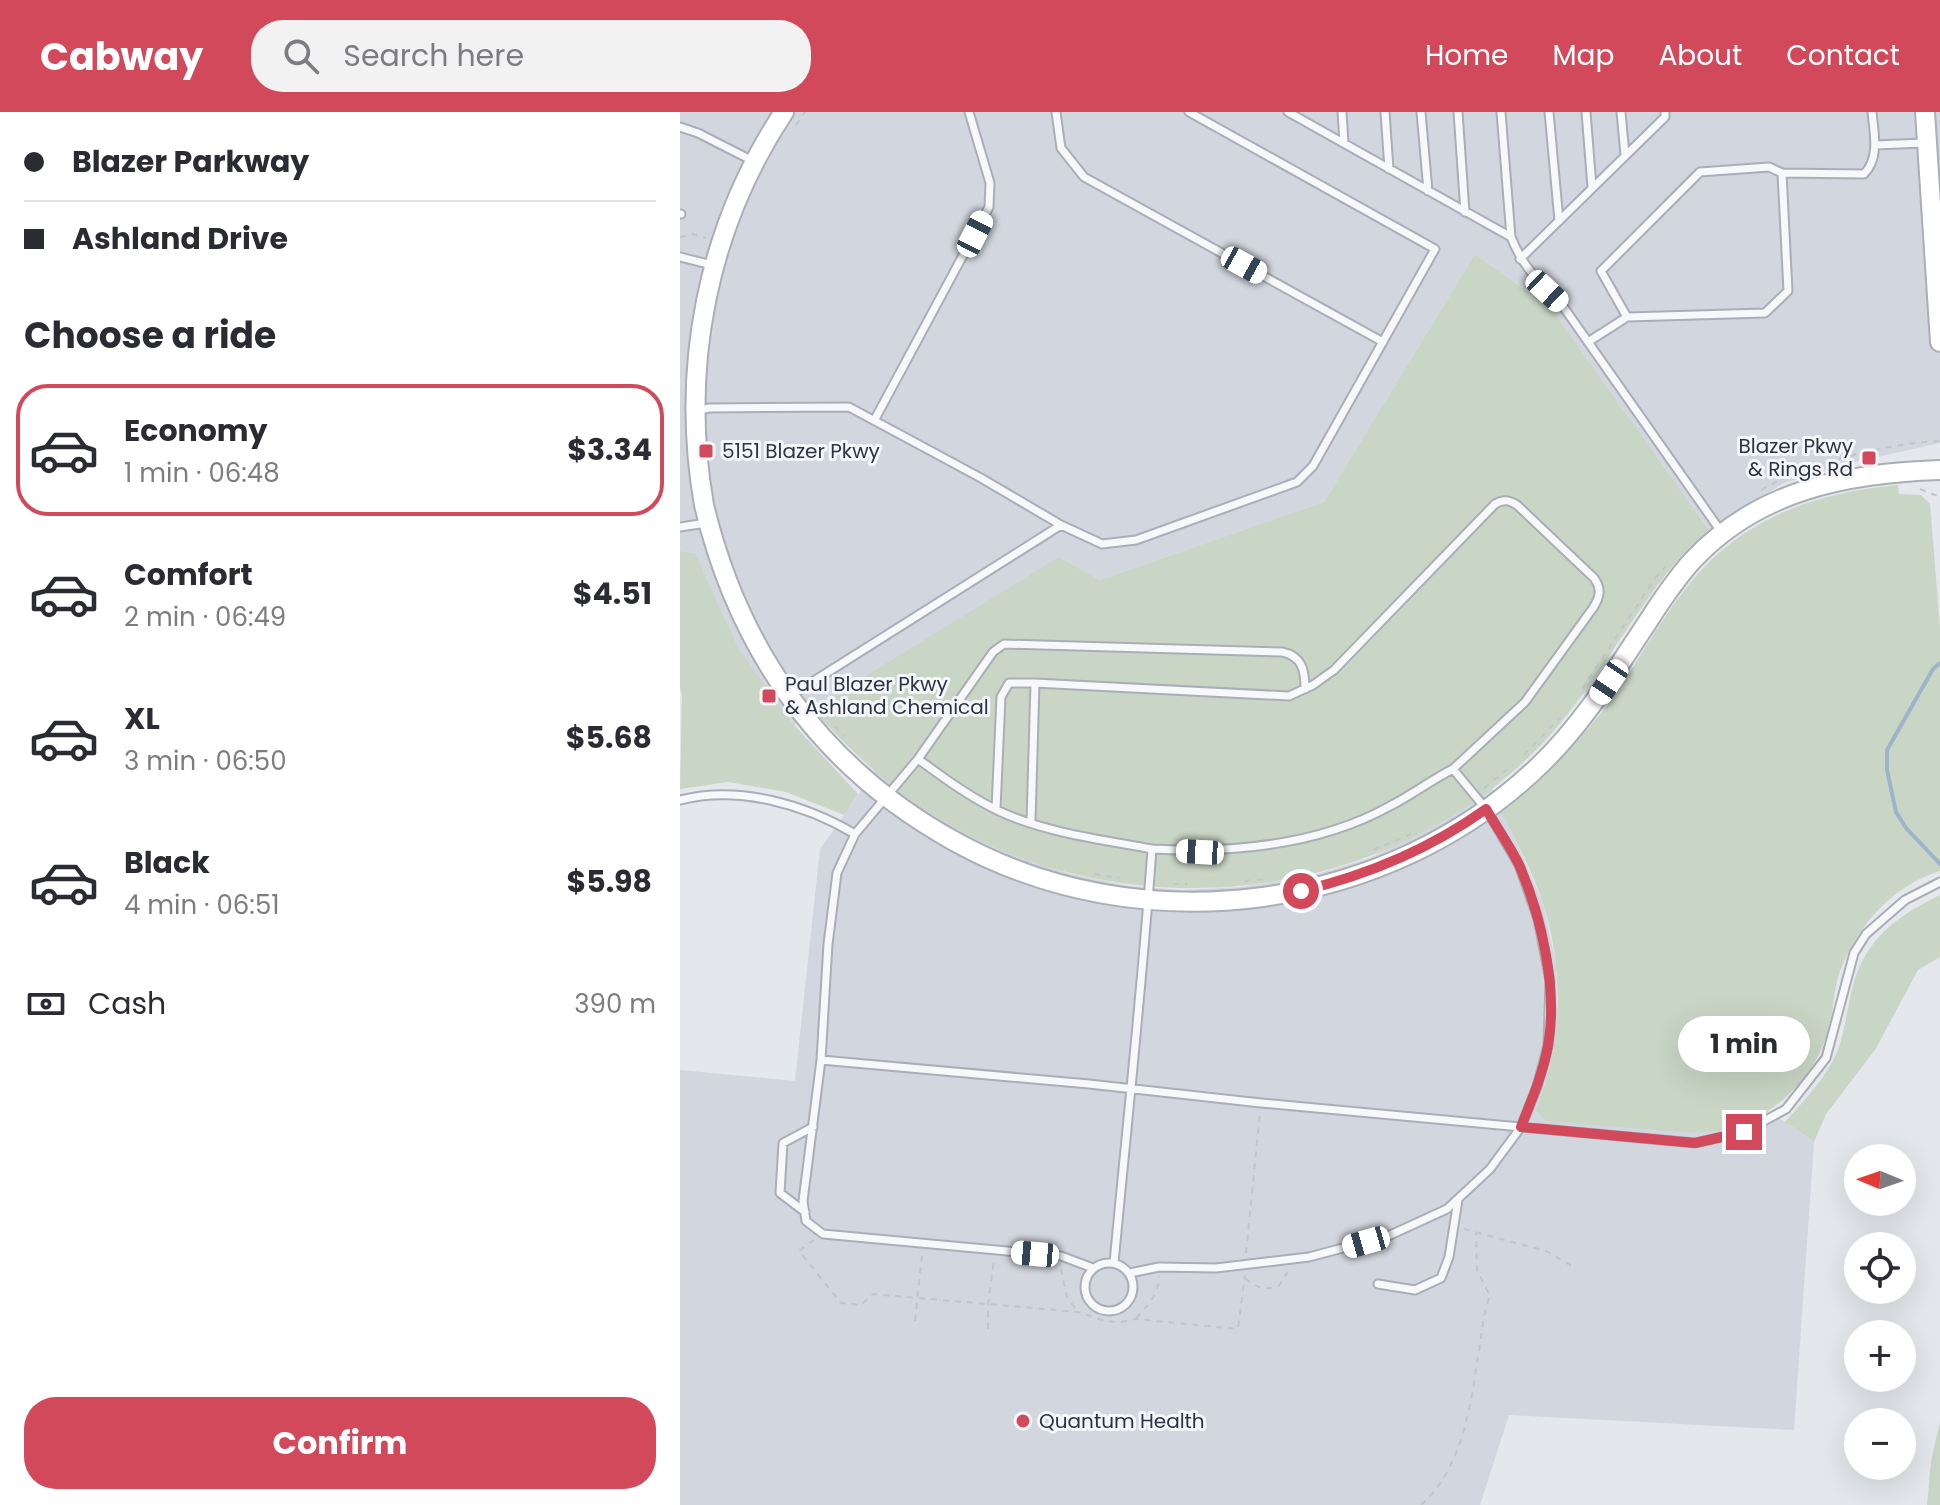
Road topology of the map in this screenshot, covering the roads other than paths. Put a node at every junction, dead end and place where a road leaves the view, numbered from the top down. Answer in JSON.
{"nodes":[{"id":1,"x":784,"y":112,"type":"edge"},
{"id":2,"x":969,"y":112,"type":"edge"},
{"id":3,"x":1056,"y":112,"type":"edge"},
{"id":4,"x":1189,"y":112,"type":"edge"},
{"id":5,"x":1288,"y":112,"type":"edge"},
{"id":6,"x":1342,"y":112,"type":"edge"},
{"id":7,"x":1385,"y":112,"type":"edge"},
{"id":8,"x":1421,"y":112,"type":"edge"},
{"id":9,"x":1458,"y":112,"type":"edge"},
{"id":10,"x":1501,"y":112,"type":"edge"},
{"id":11,"x":1549,"y":112,"type":"edge"},
{"id":12,"x":1586,"y":112,"type":"edge"},
{"id":13,"x":1621,"y":112,"type":"edge"},
{"id":14,"x":1665,"y":112,"type":"edge"},
{"id":15,"x":1872,"y":112,"type":"edge"},
{"id":16,"x":1925,"y":112,"type":"edge"},
{"id":17,"x":680,"y":127,"type":"edge"},
{"id":18,"x":1344,"y":143,"type":"junction"},
{"id":19,"x":1927,"y":143,"type":"junction"},
{"id":20,"x":1875,"y":145,"type":"junction"},
{"id":21,"x":1625,"y":155,"type":"junction"},
{"id":22,"x":753,"y":161,"type":"junction"},
{"id":23,"x":1389,"y":169,"type":"junction"},
{"id":24,"x":1782,"y":173,"type":"junction"},
{"id":25,"x":1592,"y":187,"type":"junction"},
{"id":26,"x":1428,"y":191,"type":"junction"},
{"id":27,"x":1465,"y":212,"type":"junction"},
{"id":28,"x":1559,"y":221,"type":"junction"},
{"id":29,"x":1511,"y":237,"type":"junction"},
{"id":30,"x":680,"y":257,"type":"edge"},
{"id":31,"x":1520,"y":259,"type":"junction"},
{"id":32,"x":712,"y":265,"type":"junction"},
{"id":33,"x":1627,"y":317,"type":"junction"},
{"id":34,"x":1383,"y":342,"type":"junction"},
{"id":35,"x":1588,"y":342,"type":"junction"},
{"id":36,"x":1940,"y":342,"type":"edge"},
{"id":37,"x":693,"y":411,"type":"junction"},
{"id":38,"x":875,"y":419,"type":"junction"},
{"id":39,"x":1940,"y":470,"type":"edge"},
{"id":40,"x":709,"y":523,"type":"junction"},
{"id":41,"x":1061,"y":525,"type":"junction"},
{"id":42,"x":680,"y":527,"type":"edge"},
{"id":43,"x":1722,"y":533,"type":"junction"},
{"id":44,"x":1035,"y":683,"type":"junction"},
{"id":45,"x":1305,"y":689,"type":"junction"},
{"id":46,"x":789,"y":697,"type":"junction"},
{"id":47,"x":918,"y":759,"type":"junction"},
{"id":48,"x":1453,"y":769,"type":"junction"},
{"id":49,"x":886,"y":797,"type":"junction"},
{"id":50,"x":680,"y":800,"type":"edge"},
{"id":51,"x":1480,"y":802,"type":"junction"},
{"id":52,"x":996,"y":809,"type":"junction"},
{"id":53,"x":1031,"y":822,"type":"junction"},
{"id":54,"x":855,"y":834,"type":"junction"},
{"id":55,"x":1152,"y":849,"type":"junction"},
{"id":56,"x":1940,"y":882,"type":"edge"},
{"id":57,"x":1149,"y":891,"type":"junction"},
{"id":58,"x":821,"y":1060,"type":"junction"},
{"id":59,"x":1130,"y":1089,"type":"junction"},
{"id":60,"x":813,"y":1127,"type":"junction"},
{"id":61,"x":1521,"y":1127,"type":"junction"},
{"id":62,"x":1458,"y":1199,"type":"junction"},
{"id":63,"x":805,"y":1212,"type":"junction"},
{"id":64,"x":1114,"y":1263,"type":"junction"},
{"id":65,"x":1093,"y":1268,"type":"junction"},
{"id":66,"x":1130,"y":1273,"type":"junction"},
{"id":67,"x":1378,"y":1284,"type":"dead end"}],
"edges":[{"from":1,"to":22,"type":"street"},
{"from":2,"to":38,"type":"lane"},
{"from":3,"to":34,"type":"lane"},
{"from":4,"to":34,"type":"lane"},
{"from":5,"to":18,"type":"lane"},
{"from":6,"to":18,"type":"lane"},
{"from":7,"to":23,"type":"lane"},
{"from":8,"to":26,"type":"lane"},
{"from":9,"to":27,"type":"lane"},
{"from":10,"to":29,"type":"lane"},
{"from":11,"to":28,"type":"lane"},
{"from":12,"to":25,"type":"lane"},
{"from":13,"to":21,"type":"lane"},
{"from":14,"to":21,"type":"lane"},
{"from":15,"to":20,"type":"lane"},
{"from":16,"to":19,"type":"street"},
{"from":17,"to":22,"type":"lane"},
{"from":18,"to":23,"type":"lane"},
{"from":19,"to":20,"type":"lane"},
{"from":19,"to":36,"type":"street"},
{"from":20,"to":24,"type":"lane"},
{"from":21,"to":25,"type":"lane"},
{"from":22,"to":32,"type":"street"},
{"from":23,"to":26,"type":"lane"},
{"from":24,"to":33,"type":"lane"},
{"from":24,"to":33,"type":"lane"},
{"from":25,"to":28,"type":"lane"},
{"from":26,"to":27,"type":"lane"},
{"from":27,"to":29,"type":"lane"},
{"from":28,"to":31,"type":"lane"},
{"from":29,"to":31,"type":"lane"},
{"from":30,"to":32,"type":"lane"},
{"from":31,"to":35,"type":"lane"},
{"from":32,"to":37,"type":"street"},
{"from":33,"to":35,"type":"lane"},
{"from":34,"to":41,"type":"lane"},
{"from":35,"to":43,"type":"lane"},
{"from":37,"to":38,"type":"lane"},
{"from":37,"to":40,"type":"street"},
{"from":38,"to":41,"type":"lane"},
{"from":39,"to":43,"type":"street"},
{"from":40,"to":42,"type":"lane"},
{"from":40,"to":46,"type":"street"},
{"from":41,"to":46,"type":"lane"},
{"from":43,"to":51,"type":"street"},
{"from":44,"to":45,"type":"lane"},
{"from":44,"to":52,"type":"lane"},
{"from":44,"to":53,"type":"lane"},
{"from":45,"to":47,"type":"lane"},
{"from":45,"to":48,"type":"lane"},
{"from":46,"to":49,"type":"street"},
{"from":47,"to":49,"type":"lane"},
{"from":47,"to":52,"type":"lane"},
{"from":48,"to":51,"type":"lane"},
{"from":48,"to":55,"type":"lane"},
{"from":49,"to":54,"type":"lane"},
{"from":49,"to":57,"type":"street"},
{"from":50,"to":54,"type":"lane"},
{"from":51,"to":57,"type":"street"},
{"from":51,"to":61,"type":"lane"},
{"from":52,"to":53,"type":"lane"},
{"from":53,"to":55,"type":"lane"},
{"from":54,"to":58,"type":"lane"},
{"from":55,"to":57,"type":"lane"},
{"from":56,"to":61,"type":"lane"},
{"from":57,"to":59,"type":"lane"},
{"from":58,"to":59,"type":"lane"},
{"from":58,"to":60,"type":"lane"},
{"from":59,"to":61,"type":"lane"},
{"from":59,"to":64,"type":"lane"},
{"from":60,"to":63,"type":"lane"},
{"from":60,"to":63,"type":"lane"},
{"from":61,"to":62,"type":"lane"},
{"from":62,"to":66,"type":"lane"},
{"from":62,"to":67,"type":"lane"},
{"from":63,"to":65,"type":"lane"},
{"from":64,"to":65,"type":"lane"},
{"from":64,"to":66,"type":"lane"},
{"from":65,"to":66,"type":"lane"}]}
